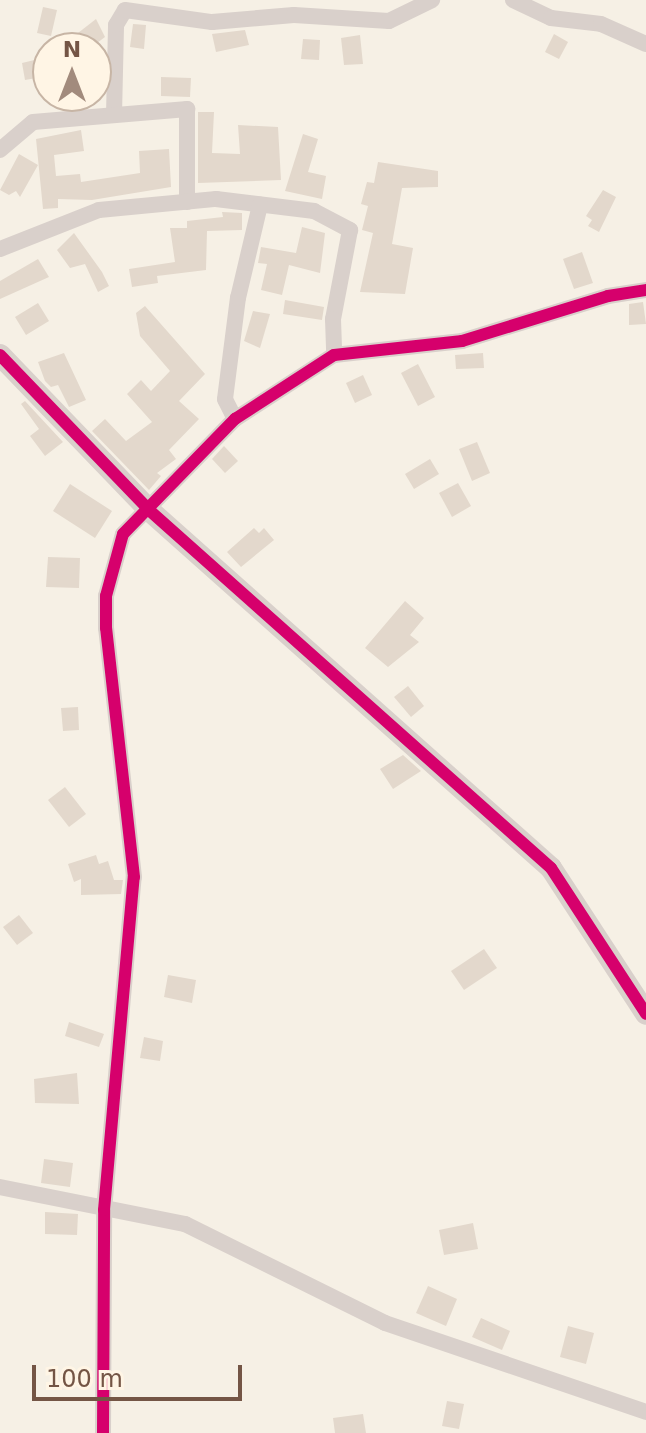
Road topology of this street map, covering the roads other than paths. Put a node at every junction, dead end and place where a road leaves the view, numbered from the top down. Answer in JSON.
{"nodes":[{"id":1,"x":432,"y":0,"type":"edge"},
{"id":2,"x":513,"y":0,"type":"edge"},
{"id":3,"x":646,"y":44,"type":"edge"},
{"id":4,"x":114,"y":115,"type":"junction"},
{"id":5,"x":0,"y":150,"type":"edge"},
{"id":6,"x":187,"y":202,"type":"junction"},
{"id":7,"x":260,"y":205,"type":"junction"},
{"id":8,"x":0,"y":249,"type":"edge"},
{"id":9,"x":646,"y":290,"type":"edge"},
{"id":10,"x":0,"y":355,"type":"edge"},
{"id":11,"x":334,"y":355,"type":"junction"},
{"id":12,"x":235,"y":419,"type":"junction"},
{"id":13,"x":149,"y":510,"type":"junction"},
{"id":14,"x":646,"y":1014,"type":"edge"},
{"id":15,"x":0,"y":1187,"type":"edge"},
{"id":16,"x":104,"y":1210,"type":"junction"},
{"id":17,"x":646,"y":1412,"type":"edge"},
{"id":18,"x":103,"y":1433,"type":"edge"}],
"edges":[{"from":1,"to":4,"type":"street"},
{"from":2,"to":3,"type":"street"},
{"from":4,"to":5,"type":"street"},
{"from":4,"to":6,"type":"street"},
{"from":6,"to":7,"type":"street"},
{"from":6,"to":8,"type":"street"},
{"from":7,"to":11,"type":"street"},
{"from":7,"to":12,"type":"street"},
{"from":9,"to":11,"type":"street"},
{"from":10,"to":13,"type":"street"},
{"from":11,"to":12,"type":"street"},
{"from":12,"to":13,"type":"street"},
{"from":13,"to":14,"type":"street"},
{"from":13,"to":16,"type":"street"},
{"from":15,"to":16,"type":"street"},
{"from":16,"to":17,"type":"street"},
{"from":16,"to":18,"type":"street"}]}
